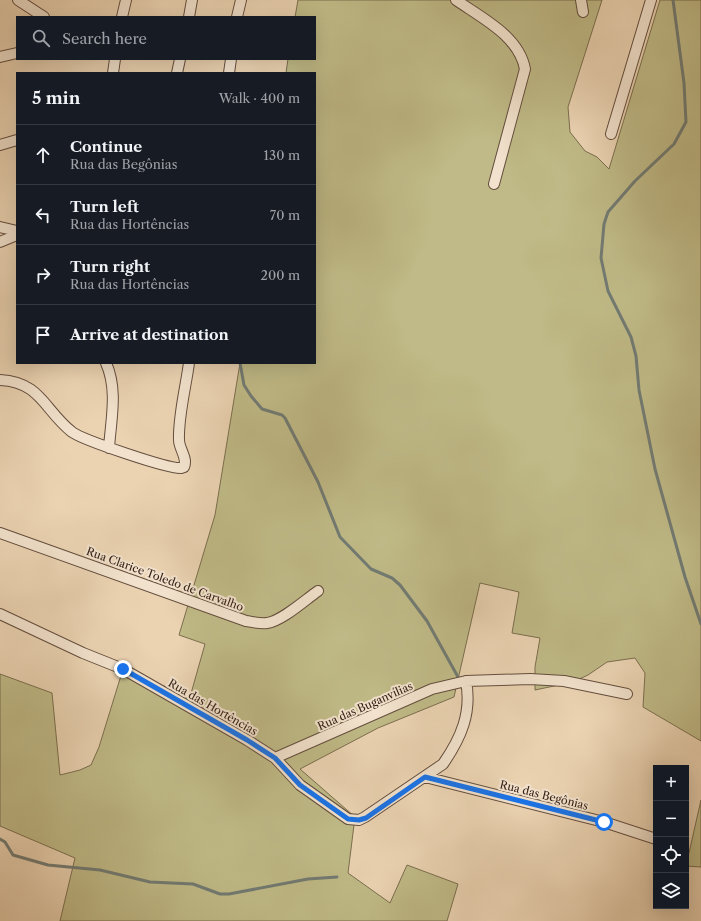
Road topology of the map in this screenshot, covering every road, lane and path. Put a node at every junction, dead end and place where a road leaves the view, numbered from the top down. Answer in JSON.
{"nodes":[{"id":1,"x":18,"y":0,"type":"edge"},
{"id":2,"x":126,"y":0,"type":"edge"},
{"id":3,"x":192,"y":0,"type":"edge"},
{"id":4,"x":241,"y":0,"type":"edge"},
{"id":5,"x":456,"y":0,"type":"edge"},
{"id":6,"x":581,"y":0,"type":"edge"},
{"id":7,"x":651,"y":0,"type":"edge"},
{"id":8,"x":583,"y":12,"type":"dead end"},
{"id":9,"x":42,"y":16,"type":"edge"},
{"id":10,"x":122,"y":16,"type":"edge"},
{"id":11,"x":188,"y":16,"type":"edge"},
{"id":12,"x":237,"y":16,"type":"edge"},
{"id":13,"x":16,"y":53,"type":"edge"},
{"id":14,"x":0,"y":57,"type":"edge"},
{"id":15,"x":113,"y":60,"type":"edge"},
{"id":16,"x":180,"y":60,"type":"edge"},
{"id":17,"x":231,"y":60,"type":"edge"},
{"id":18,"x":113,"y":72,"type":"edge"},
{"id":19,"x":177,"y":72,"type":"edge"},
{"id":20,"x":229,"y":72,"type":"edge"},
{"id":21,"x":611,"y":134,"type":"dead end"},
{"id":22,"x":16,"y":140,"type":"edge"},
{"id":23,"x":0,"y":145,"type":"edge"},
{"id":24,"x":494,"y":184,"type":"dead end"},
{"id":25,"x":0,"y":227,"type":"edge"},
{"id":26,"x":16,"y":231,"type":"edge"},
{"id":27,"x":16,"y":234,"type":"edge"},
{"id":28,"x":0,"y":242,"type":"edge"},
{"id":29,"x":106,"y":364,"type":"edge"},
{"id":30,"x":189,"y":364,"type":"edge"},
{"id":31,"x":0,"y":380,"type":"edge"},
{"id":32,"x":109,"y":448,"type":"junction"},
{"id":33,"x":0,"y":533,"type":"edge"},
{"id":34,"x":318,"y":591,"type":"dead end"},
{"id":35,"x":0,"y":614,"type":"edge"},
{"id":36,"x":466,"y":681,"type":"junction"},
{"id":37,"x":627,"y":694,"type":"dead end"},
{"id":38,"x":275,"y":758,"type":"junction"},
{"id":39,"x":425,"y":777,"type":"junction"},
{"id":40,"x":653,"y":838,"type":"edge"}],
"edges":[{"from":1,"to":9,"type":"street"},
{"from":2,"to":10,"type":"street"},
{"from":3,"to":11,"type":"street"},
{"from":4,"to":12,"type":"street"},
{"from":5,"to":24,"type":"street"},
{"from":6,"to":8,"type":"street"},
{"from":7,"to":21,"type":"street"},
{"from":13,"to":14,"type":"street"},
{"from":15,"to":18,"type":"street"},
{"from":16,"to":19,"type":"street"},
{"from":17,"to":20,"type":"street"},
{"from":22,"to":23,"type":"street"},
{"from":25,"to":26,"type":"street"},
{"from":27,"to":28,"type":"street"},
{"from":29,"to":32,"type":"street"},
{"from":30,"to":32,"type":"street"},
{"from":31,"to":32,"type":"street"},
{"from":33,"to":34,"type":"street","name":"Rua Clarice Toledo de Carvalho"},
{"from":35,"to":38,"type":"street","name":"Rua das Hortências"},
{"from":36,"to":37,"type":"street","name":"Rua das Buganvílias"},
{"from":36,"to":38,"type":"street","name":"Rua das Buganvílias"},
{"from":36,"to":39,"type":"street","name":"Rua das Hortências"},
{"from":38,"to":39,"type":"street","name":"Rua das Hortências"},
{"from":39,"to":40,"type":"street","name":"Rua das Begônias"}]}
